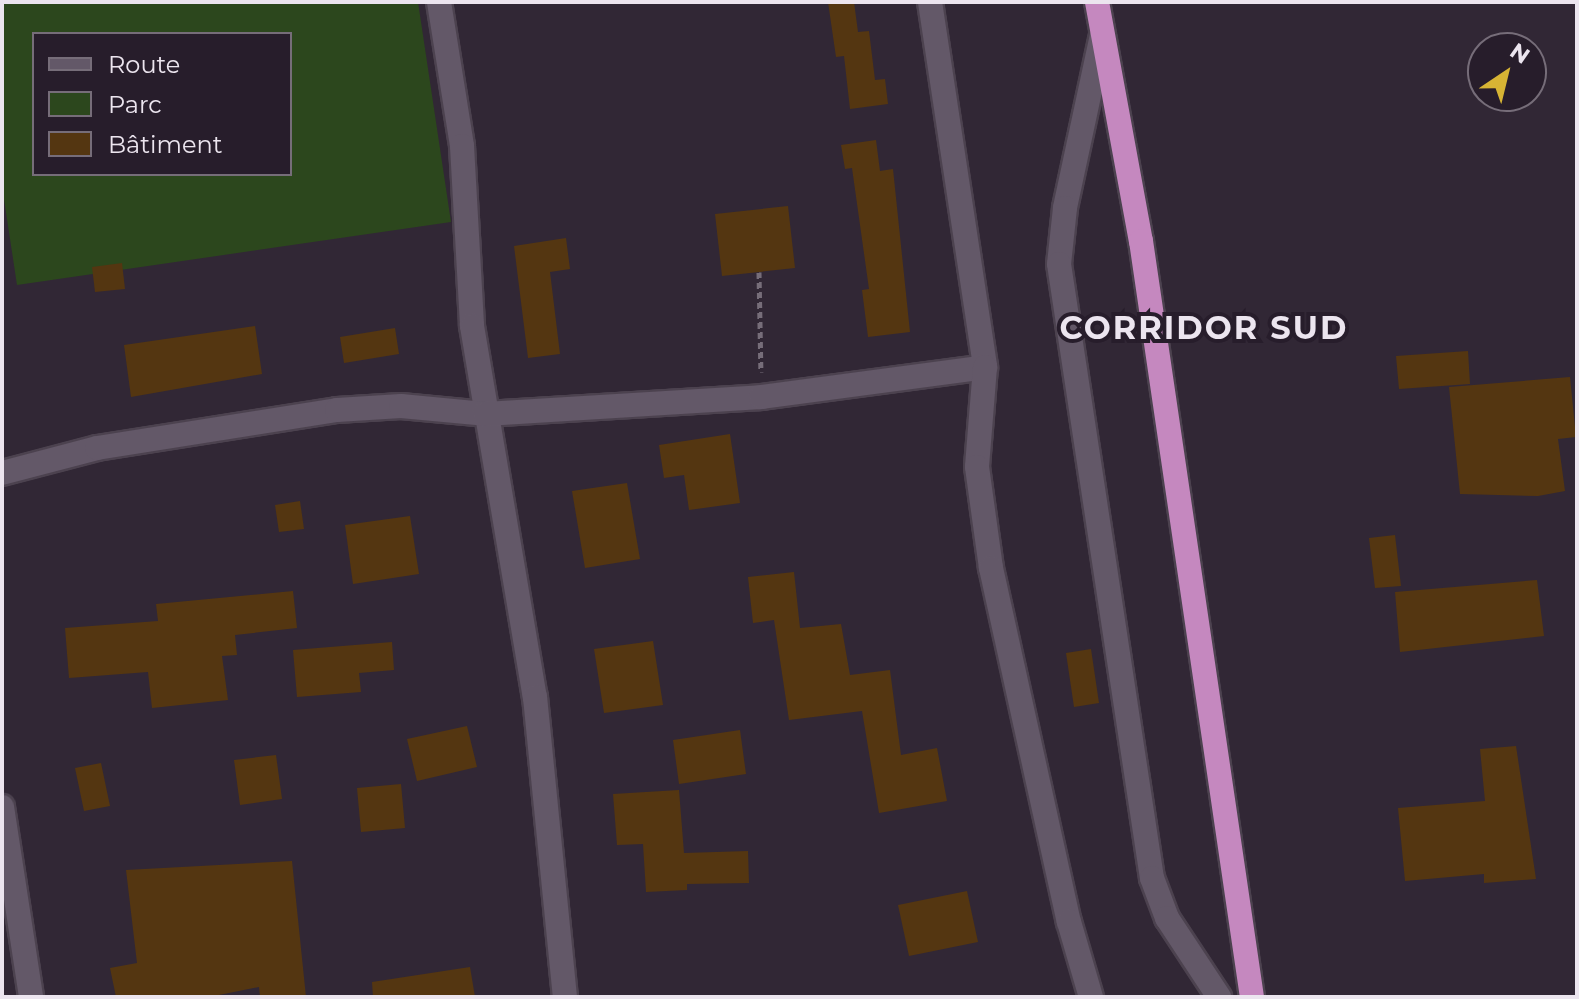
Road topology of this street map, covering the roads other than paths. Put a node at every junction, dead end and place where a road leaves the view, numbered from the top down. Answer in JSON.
{"nodes":[{"id":1,"x":439,"y":2,"type":"edge"},
{"id":2,"x":930,"y":2,"type":"edge"},
{"id":3,"x":1097,"y":2,"type":"edge"},
{"id":4,"x":1102,"y":35,"type":"junction"},
{"id":5,"x":985,"y":367,"type":"junction"},
{"id":6,"x":485,"y":414,"type":"junction"},
{"id":7,"x":2,"y":473,"type":"edge"},
{"id":8,"x":2,"y":807,"type":"edge"},
{"id":9,"x":10,"y":925,"type":"edge"},
{"id":10,"x":31,"y":997,"type":"edge"},
{"id":11,"x":565,"y":997,"type":"edge"},
{"id":12,"x":1091,"y":997,"type":"edge"},
{"id":13,"x":1219,"y":997,"type":"edge"},
{"id":14,"x":1252,"y":997,"type":"edge"}],
"edges":[{"from":1,"to":6,"type":"street"},
{"from":2,"to":5,"type":"street"},
{"from":3,"to":4,"type":"highway"},
{"from":4,"to":13,"type":"street"},
{"from":4,"to":14,"type":"highway"},
{"from":5,"to":6,"type":"street"},
{"from":5,"to":12,"type":"street"},
{"from":6,"to":7,"type":"street"},
{"from":6,"to":11,"type":"street"},
{"from":8,"to":9,"type":"street"},
{"from":9,"to":10,"type":"street"}]}
